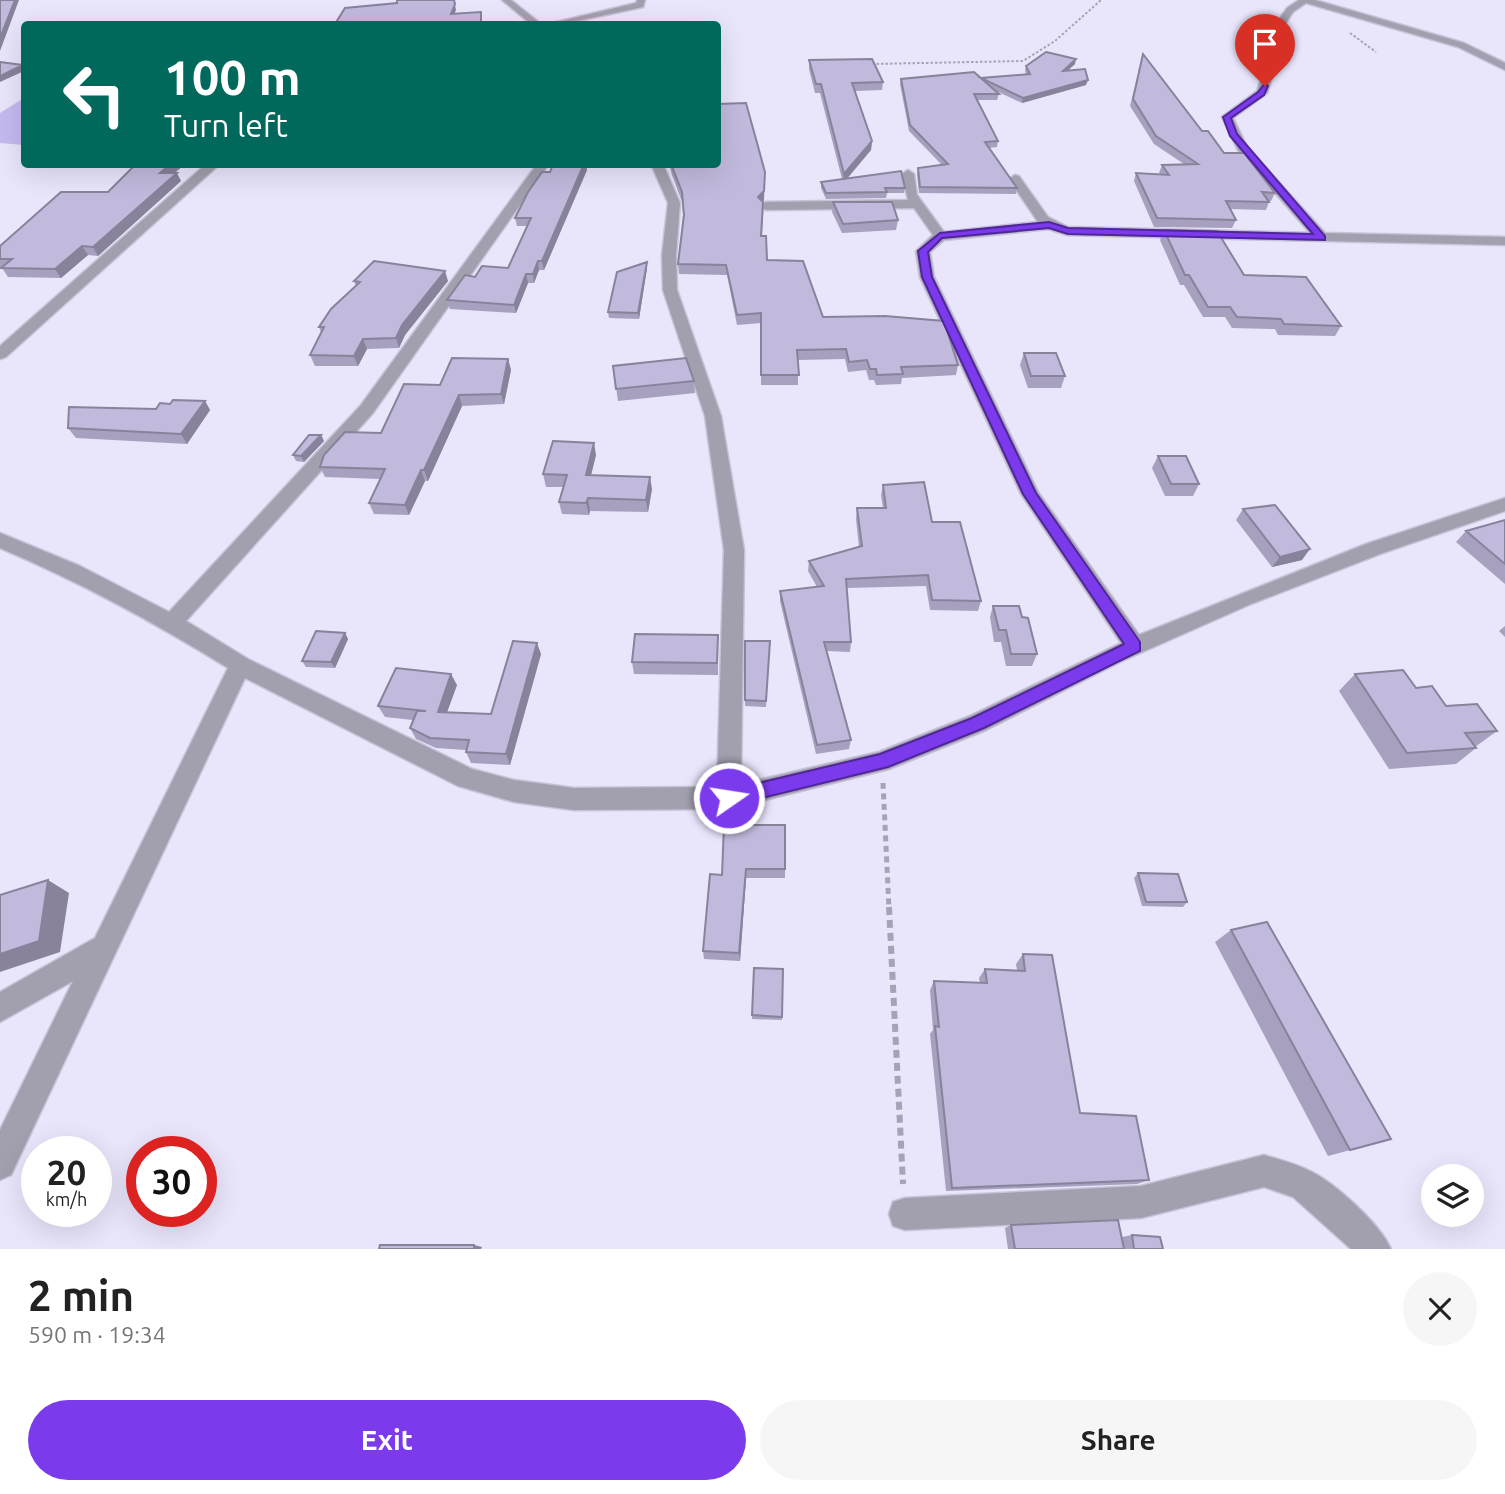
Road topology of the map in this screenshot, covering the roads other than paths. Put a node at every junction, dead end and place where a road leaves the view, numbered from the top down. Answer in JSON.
{"nodes":[{"id":1,"x":506,"y":0,"type":"edge"},
{"id":2,"x":641,"y":0,"type":"edge"},
{"id":3,"x":1305,"y":0,"type":"edge"},
{"id":4,"x":532,"y":21,"type":"edge"},
{"id":5,"x":567,"y":21,"type":"edge"},
{"id":6,"x":1505,"y":66,"type":"edge"},
{"id":7,"x":209,"y":168,"type":"edge"},
{"id":8,"x":540,"y":168,"type":"edge"},
{"id":9,"x":659,"y":168,"type":"edge"},
{"id":10,"x":908,"y":174,"type":"dead end"},
{"id":11,"x":1016,"y":179,"type":"dead end"},
{"id":12,"x":919,"y":204,"type":"junction"},
{"id":13,"x":766,"y":206,"type":"edge"},
{"id":14,"x":1049,"y":225,"type":"junction"},
{"id":15,"x":940,"y":236,"type":"junction"},
{"id":16,"x":1322,"y":238,"type":"junction"},
{"id":17,"x":1505,"y":241,"type":"edge"},
{"id":18,"x":0,"y":354,"type":"edge"},
{"id":19,"x":1505,"y":504,"type":"edge"},
{"id":20,"x":0,"y":540,"type":"edge"},
{"id":21,"x":172,"y":623,"type":"junction"},
{"id":22,"x":1135,"y":646,"type":"junction"},
{"id":23,"x":240,"y":665,"type":"junction"},
{"id":24,"x":729,"y":798,"type":"junction"},
{"id":25,"x":107,"y":946,"type":"junction"},
{"id":26,"x":0,"y":1008,"type":"edge"},
{"id":27,"x":0,"y":1164,"type":"edge"},
{"id":28,"x":905,"y":1214,"type":"road end"},
{"id":29,"x":1374,"y":1249,"type":"edge"}],
"edges":[{"from":1,"to":4,"type":"street"},
{"from":2,"to":5,"type":"street"},
{"from":3,"to":6,"type":"street"},
{"from":3,"to":16,"type":"street"},
{"from":7,"to":18,"type":"street"},
{"from":8,"to":21,"type":"street"},
{"from":9,"to":24,"type":"street"},
{"from":10,"to":12,"type":"street"},
{"from":11,"to":14,"type":"street"},
{"from":12,"to":13,"type":"street"},
{"from":12,"to":15,"type":"street"},
{"from":14,"to":15,"type":"street"},
{"from":14,"to":16,"type":"street"},
{"from":15,"to":22,"type":"street"},
{"from":16,"to":17,"type":"street"},
{"from":19,"to":22,"type":"street"},
{"from":20,"to":21,"type":"street"},
{"from":21,"to":23,"type":"street"},
{"from":22,"to":24,"type":"street"},
{"from":23,"to":24,"type":"street"},
{"from":23,"to":25,"type":"street"},
{"from":25,"to":26,"type":"street"},
{"from":25,"to":27,"type":"street"},
{"from":28,"to":29,"type":"street"}]}
